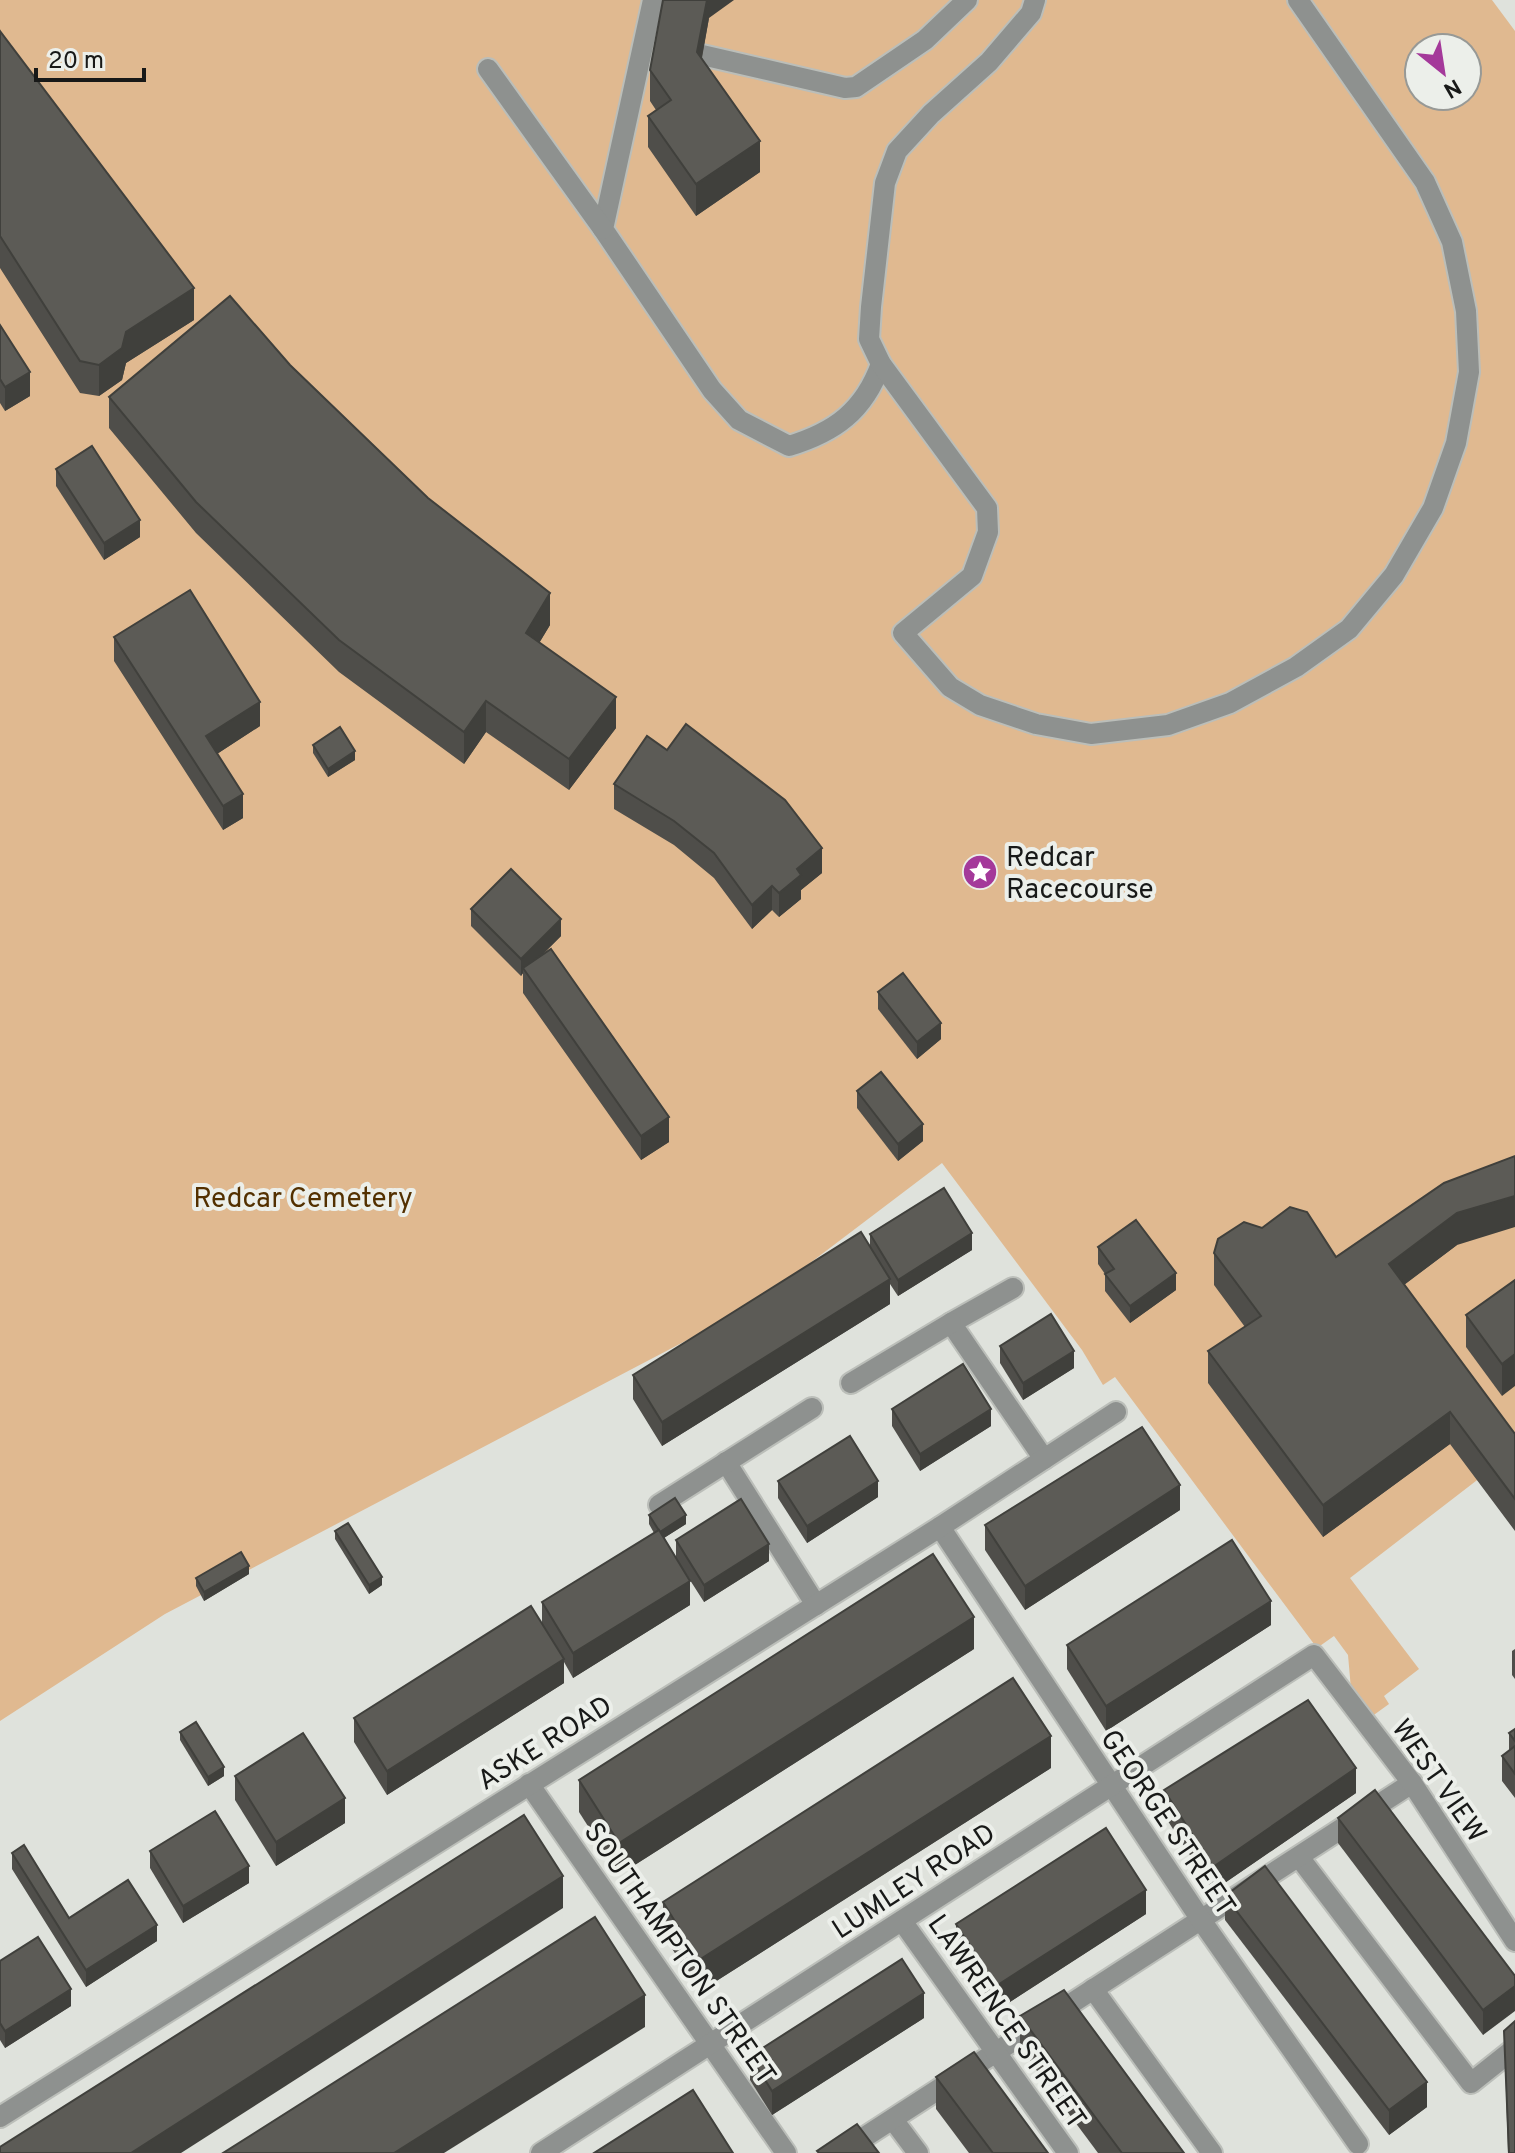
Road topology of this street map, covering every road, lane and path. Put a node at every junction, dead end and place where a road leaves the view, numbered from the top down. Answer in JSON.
{"nodes":[{"id":1,"x":653,"y":0,"type":"edge"},
{"id":2,"x":967,"y":0,"type":"edge"},
{"id":3,"x":1035,"y":0,"type":"edge"},
{"id":4,"x":1298,"y":0,"type":"edge"},
{"id":5,"x":702,"y":55,"type":"edge"},
{"id":6,"x":488,"y":69,"type":"dead end"},
{"id":7,"x":603,"y":229,"type":"junction"},
{"id":8,"x":881,"y":364,"type":"junction"},
{"id":9,"x":1013,"y":1288,"type":"dead end"},
{"id":10,"x":951,"y":1323,"type":"junction"},
{"id":11,"x":851,"y":1383,"type":"dead end"},
{"id":12,"x":812,"y":1408,"type":"dead end"},
{"id":13,"x":1116,"y":1412,"type":"dead end"},
{"id":14,"x":1044,"y":1459,"type":"junction"},
{"id":15,"x":726,"y":1462,"type":"junction"},
{"id":16,"x":659,"y":1505,"type":"edge"},
{"id":17,"x":940,"y":1527,"type":"junction"},
{"id":18,"x":816,"y":1605,"type":"junction"},
{"id":19,"x":1314,"y":1655,"type":"joint"},
{"id":20,"x":1412,"y":1783,"type":"junction"},
{"id":21,"x":529,"y":1784,"type":"junction"},
{"id":22,"x":1111,"y":1786,"type":"junction"},
{"id":23,"x":1299,"y":1857,"type":"junction"},
{"id":24,"x":1201,"y":1920,"type":"junction"},
{"id":25,"x":902,"y":1921,"type":"junction"},
{"id":26,"x":1515,"y":1941,"type":"edge"},
{"id":27,"x":1093,"y":1989,"type":"junction"},
{"id":28,"x":710,"y":2044,"type":"junction"},
{"id":29,"x":1515,"y":2048,"type":"edge"},
{"id":30,"x":995,"y":2053,"type":"junction"},
{"id":31,"x":0,"y":2117,"type":"edge"},
{"id":32,"x":894,"y":2121,"type":"junction"},
{"id":33,"x":1358,"y":2144,"type":"dead end"},
{"id":34,"x":541,"y":2153,"type":"edge"},
{"id":35,"x":786,"y":2153,"type":"edge"},
{"id":36,"x":840,"y":2153,"type":"edge"},
{"id":37,"x":918,"y":2153,"type":"edge"},
{"id":38,"x":1068,"y":2153,"type":"edge"},
{"id":39,"x":1212,"y":2153,"type":"edge"}],
"edges":[{"from":1,"to":7,"type":"street"},
{"from":2,"to":5,"type":"street"},
{"from":3,"to":8,"type":"street"},
{"from":4,"to":8,"type":"street"},
{"from":6,"to":7,"type":"street"},
{"from":7,"to":8,"type":"street"},
{"from":9,"to":10,"type":"street"},
{"from":10,"to":11,"type":"street"},
{"from":10,"to":14,"type":"street"},
{"from":12,"to":15,"type":"street"},
{"from":13,"to":14,"type":"street","name":"ASKE ROAD"},
{"from":14,"to":17,"type":"street","name":"ASKE ROAD"},
{"from":15,"to":16,"type":"street"},
{"from":15,"to":18,"type":"street"},
{"from":17,"to":18,"type":"street","name":"ASKE ROAD"},
{"from":17,"to":22,"type":"street","name":"GEORGE STREET"},
{"from":18,"to":21,"type":"street","name":"ASKE ROAD"},
{"from":19,"to":20,"type":"street","name":"WEST VIEW"},
{"from":19,"to":22,"type":"street","name":"LUMLEY ROAD"},
{"from":20,"to":23,"type":"street"},
{"from":20,"to":26,"type":"street","name":"WEST VIEW"},
{"from":21,"to":28,"type":"street","name":"SOUTHAMPTON STREET"},
{"from":21,"to":31,"type":"street","name":"ASKE ROAD"},
{"from":22,"to":24,"type":"street","name":"GEORGE STREET"},
{"from":22,"to":25,"type":"street","name":"LUMLEY ROAD"},
{"from":23,"to":24,"type":"street"},
{"from":23,"to":29,"type":"street"},
{"from":24,"to":27,"type":"street"},
{"from":24,"to":33,"type":"street","name":"GEORGE STREET"},
{"from":25,"to":28,"type":"street","name":"LUMLEY ROAD"},
{"from":25,"to":30,"type":"street","name":"LAWRENCE STREET"},
{"from":27,"to":30,"type":"street"},
{"from":27,"to":39,"type":"street"},
{"from":28,"to":34,"type":"street","name":"LUMLEY ROAD"},
{"from":28,"to":35,"type":"street","name":"SOUTHAMPTON STREET"},
{"from":30,"to":32,"type":"street"},
{"from":30,"to":38,"type":"street","name":"LAWRENCE STREET"},
{"from":32,"to":36,"type":"street"},
{"from":32,"to":37,"type":"street"}]}
